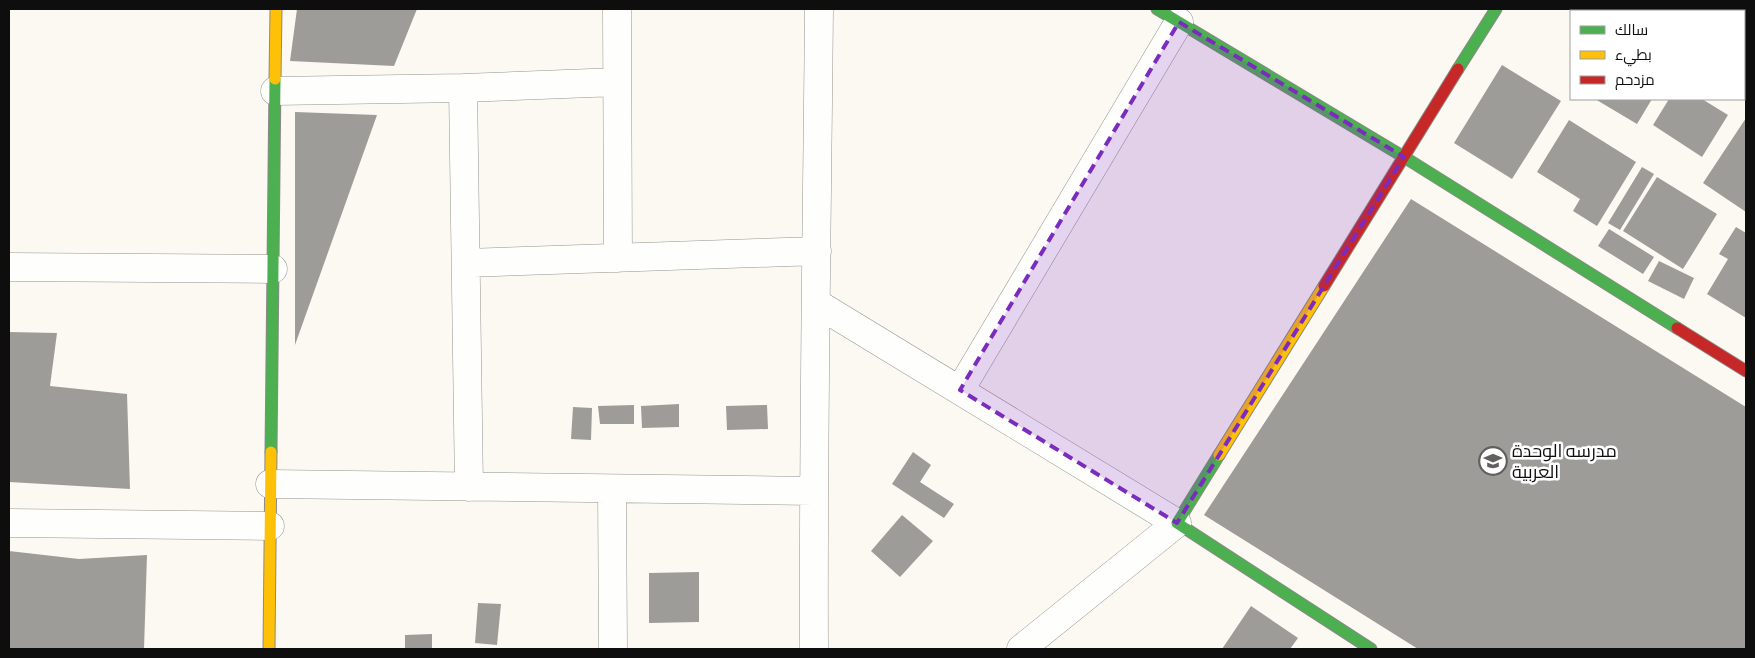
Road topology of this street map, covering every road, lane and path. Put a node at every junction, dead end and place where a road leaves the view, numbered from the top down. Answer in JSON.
{"nodes":[{"id":1,"x":276,"y":9,"type":"edge"},
{"id":2,"x":617,"y":9,"type":"edge"},
{"id":3,"x":818,"y":9,"type":"edge"},
{"id":4,"x":1496,"y":9,"type":"edge"},
{"id":5,"x":1168,"y":16,"type":"edge"},
{"id":6,"x":617,"y":82,"type":"junction"},
{"id":7,"x":463,"y":88,"type":"junction"},
{"id":8,"x":275,"y":91,"type":"junction"},
{"id":9,"x":1404,"y":157,"type":"junction"},
{"id":10,"x":817,"y":251,"type":"junction"},
{"id":11,"x":618,"y":258,"type":"junction"},
{"id":12,"x":466,"y":263,"type":"junction"},
{"id":13,"x":9,"y":267,"type":"edge"},
{"id":14,"x":273,"y":269,"type":"junction"},
{"id":15,"x":816,"y":303,"type":"junction"},
{"id":16,"x":1746,"y":371,"type":"edge"},
{"id":17,"x":960,"y":390,"type":"junction"},
{"id":18,"x":270,"y":484,"type":"junction"},
{"id":19,"x":469,"y":487,"type":"junction"},
{"id":20,"x":612,"y":489,"type":"junction"},
{"id":21,"x":813,"y":491,"type":"junction"},
{"id":22,"x":9,"y":523,"type":"edge"},
{"id":23,"x":1177,"y":523,"type":"junction"},
{"id":24,"x":270,"y":526,"type":"junction"},
{"id":25,"x":269,"y":649,"type":"edge"},
{"id":26,"x":613,"y":649,"type":"edge"},
{"id":27,"x":814,"y":649,"type":"edge"},
{"id":28,"x":1021,"y":649,"type":"edge"},
{"id":29,"x":1371,"y":649,"type":"edge"}],
"edges":[{"from":1,"to":8,"type":"street"},
{"from":2,"to":6,"type":"street"},
{"from":3,"to":10,"type":"street"},
{"from":4,"to":9,"type":"street"},
{"from":5,"to":9,"type":"street"},
{"from":5,"to":17,"type":"street"},
{"from":6,"to":7,"type":"street"},
{"from":6,"to":11,"type":"street"},
{"from":7,"to":8,"type":"street"},
{"from":7,"to":12,"type":"street"},
{"from":8,"to":14,"type":"street"},
{"from":9,"to":16,"type":"street"},
{"from":9,"to":23,"type":"street"},
{"from":10,"to":11,"type":"street"},
{"from":10,"to":15,"type":"street"},
{"from":11,"to":12,"type":"street"},
{"from":12,"to":19,"type":"street"},
{"from":13,"to":14,"type":"street"},
{"from":14,"to":18,"type":"street"},
{"from":15,"to":17,"type":"street"},
{"from":15,"to":21,"type":"street"},
{"from":17,"to":23,"type":"street"},
{"from":18,"to":19,"type":"street"},
{"from":18,"to":24,"type":"street"},
{"from":19,"to":20,"type":"street"},
{"from":20,"to":21,"type":"street"},
{"from":20,"to":26,"type":"street"},
{"from":21,"to":27,"type":"street"},
{"from":22,"to":24,"type":"street"},
{"from":23,"to":28,"type":"street"},
{"from":23,"to":29,"type":"street"},
{"from":24,"to":25,"type":"street"}]}
